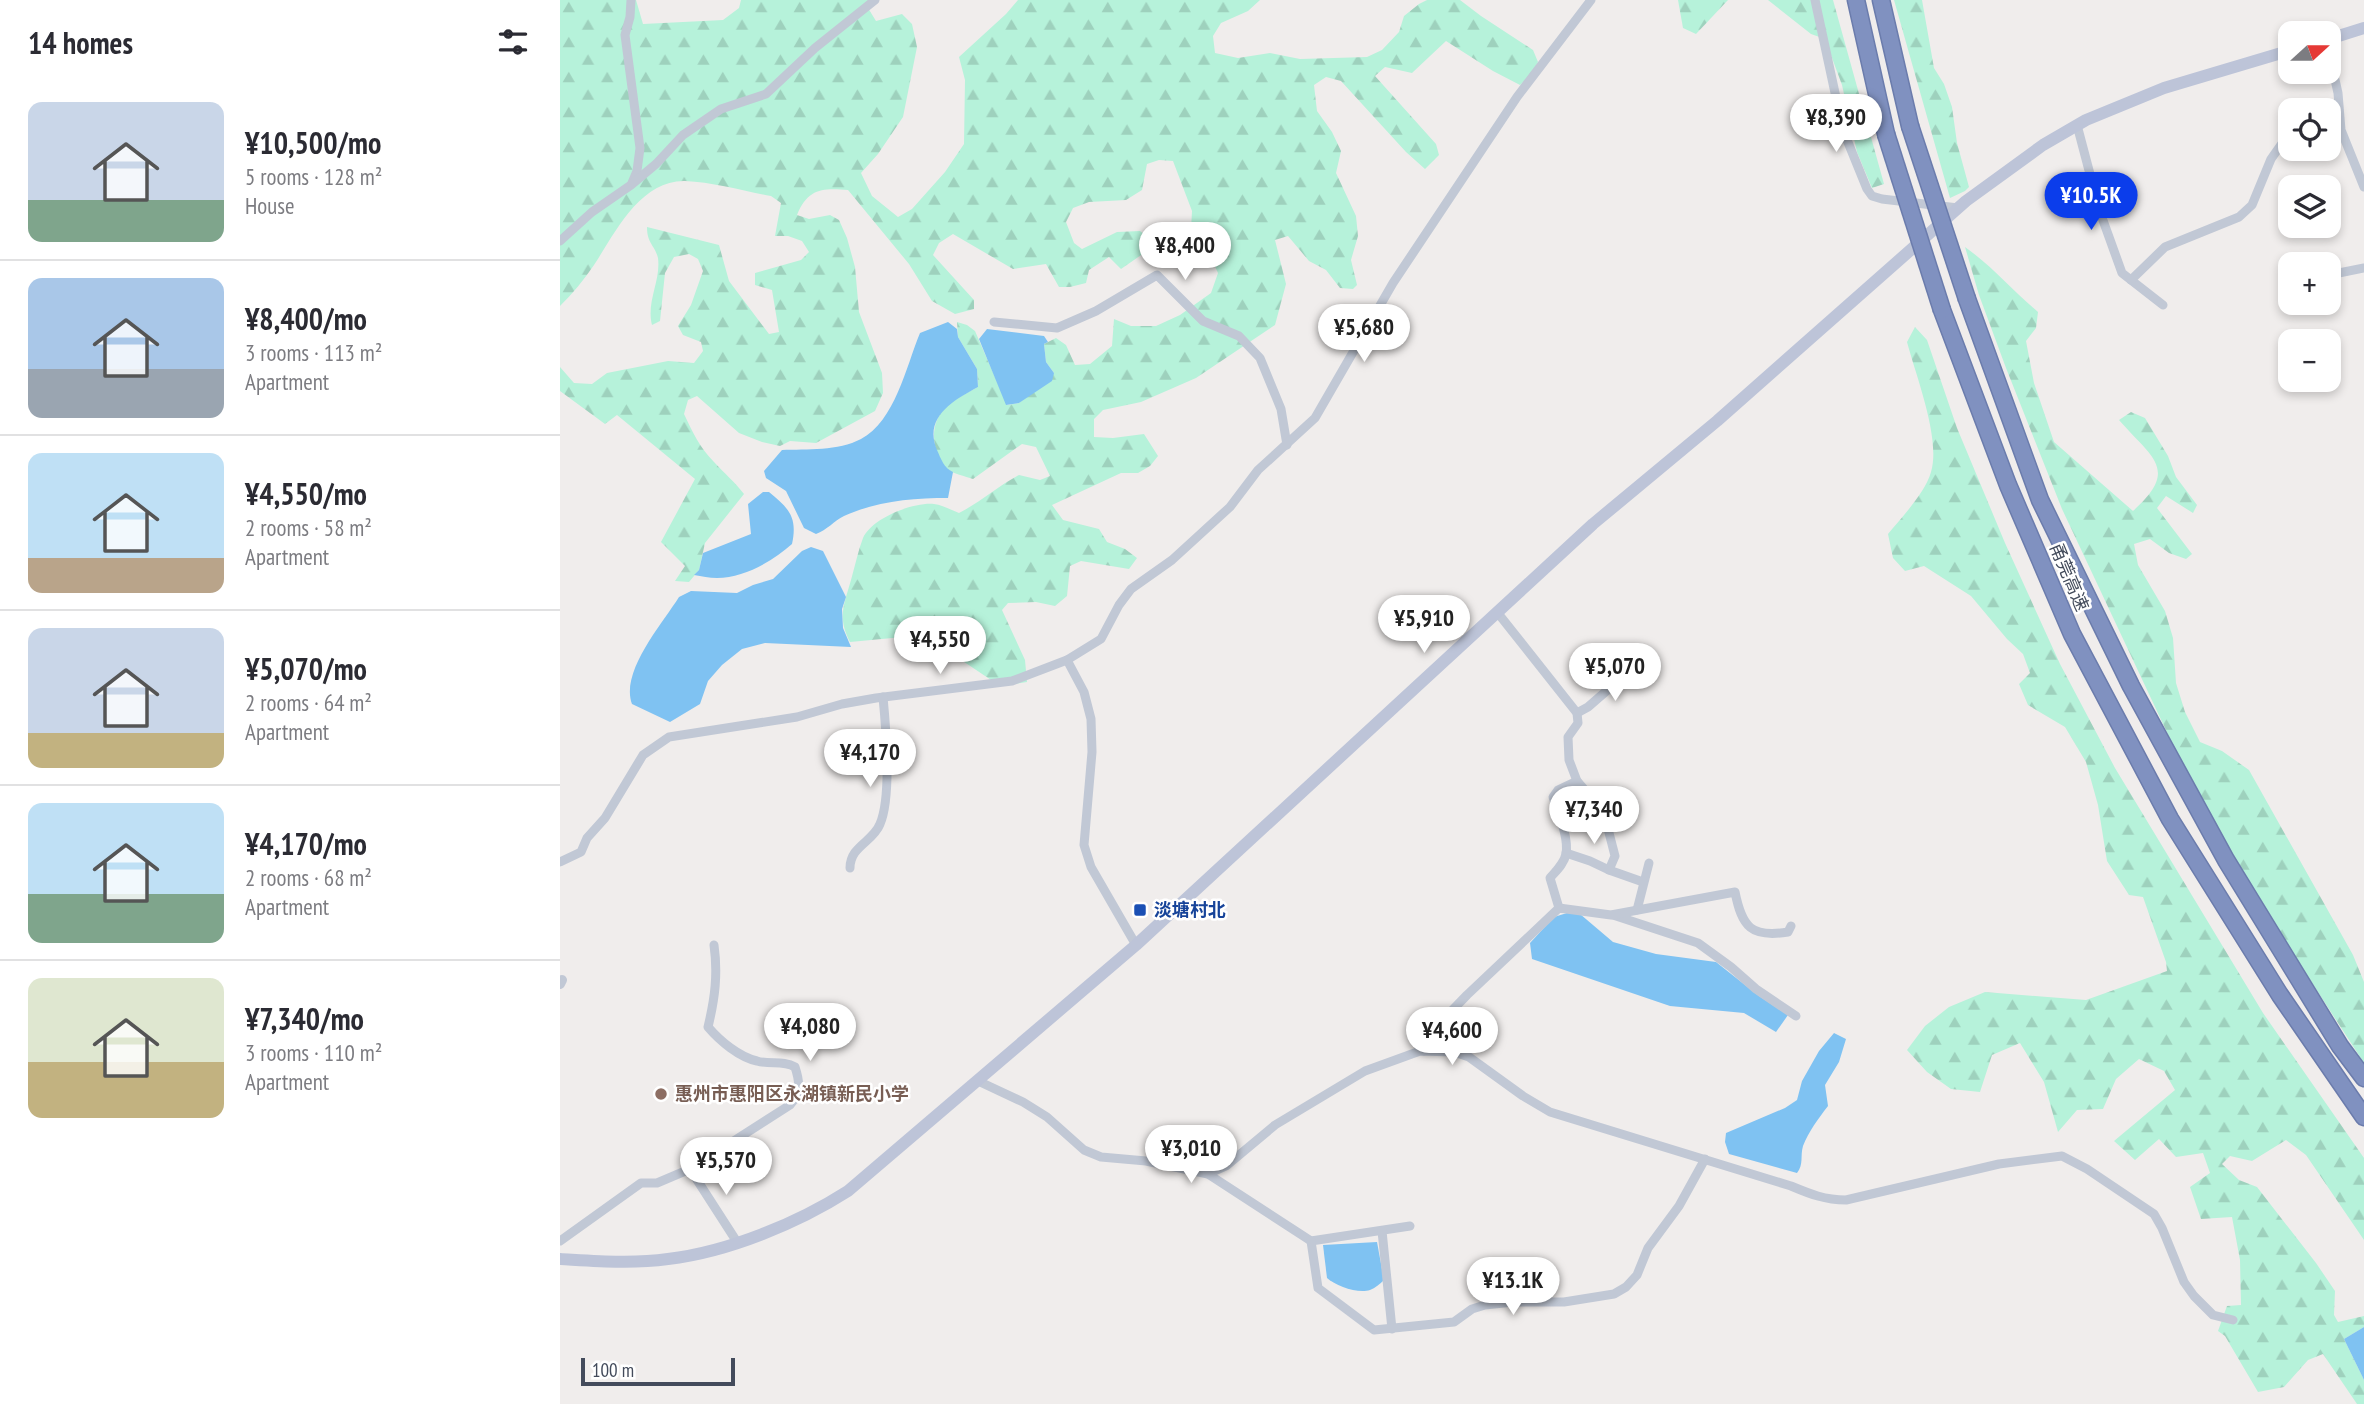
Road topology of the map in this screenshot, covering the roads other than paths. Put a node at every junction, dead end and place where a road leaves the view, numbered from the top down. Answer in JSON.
{"nodes":[{"id":1,"x":631,"y":0,"type":"edge"},
{"id":2,"x":875,"y":0,"type":"edge"},
{"id":3,"x":1591,"y":0,"type":"edge"},
{"id":4,"x":1815,"y":0,"type":"edge"},
{"id":5,"x":1856,"y":0,"type":"edge"},
{"id":6,"x":1881,"y":0,"type":"edge"},
{"id":7,"x":2364,"y":28,"type":"edge"},
{"id":8,"x":2342,"y":34,"type":"edge"},
{"id":9,"x":2278,"y":54,"type":"edge"},
{"id":10,"x":2077,"y":125,"type":"junction"},
{"id":11,"x":2341,"y":136,"type":"edge"},
{"id":12,"x":2278,"y":149,"type":"edge"},
{"id":13,"x":631,"y":185,"type":"junction"},
{"id":14,"x":2364,"y":187,"type":"edge"},
{"id":15,"x":1958,"y":208,"type":"junction"},
{"id":16,"x":560,"y":241,"type":"edge"},
{"id":17,"x":2364,"y":268,"type":"edge"},
{"id":18,"x":2341,"y":273,"type":"edge"},
{"id":19,"x":2131,"y":281,"type":"junction"},
{"id":20,"x":2163,"y":305,"type":"dead end"},
{"id":21,"x":994,"y":323,"type":"dead end"},
{"id":22,"x":1287,"y":445,"type":"junction"},
{"id":23,"x":1497,"y":612,"type":"junction"},
{"id":24,"x":1068,"y":660,"type":"junction"},
{"id":25,"x":1634,"y":667,"type":"dead end"},
{"id":26,"x":883,"y":697,"type":"junction"},
{"id":27,"x":1577,"y":713,"type":"junction"},
{"id":28,"x":1577,"y":780,"type":"junction"},
{"id":29,"x":1566,"y":853,"type":"junction"},
{"id":30,"x":560,"y":862,"type":"edge"},
{"id":31,"x":1649,"y":863,"type":"dead end"},
{"id":32,"x":850,"y":868,"type":"dead end"},
{"id":33,"x":1609,"y":870,"type":"junction"},
{"id":34,"x":1643,"y":882,"type":"junction"},
{"id":35,"x":1559,"y":908,"type":"junction"},
{"id":36,"x":1637,"y":910,"type":"junction"},
{"id":37,"x":1611,"y":915,"type":"junction"},
{"id":38,"x":1791,"y":926,"type":"dead end"},
{"id":39,"x":714,"y":945,"type":"dead end"},
{"id":40,"x":1136,"y":945,"type":"junction"},
{"id":41,"x":1796,"y":1016,"type":"dead end"},
{"id":42,"x":1424,"y":1051,"type":"junction"},
{"id":43,"x":2364,"y":1078,"type":"edge"},
{"id":44,"x":978,"y":1081,"type":"junction"},
{"id":45,"x":2364,"y":1117,"type":"edge"},
{"id":46,"x":1705,"y":1159,"type":"junction"},
{"id":47,"x":690,"y":1169,"type":"junction"},
{"id":48,"x":1208,"y":1174,"type":"junction"},
{"id":49,"x":1410,"y":1226,"type":"dead end"},
{"id":50,"x":1382,"y":1231,"type":"junction"},
{"id":51,"x":560,"y":1241,"type":"edge"},
{"id":52,"x":1311,"y":1241,"type":"junction"},
{"id":53,"x":737,"y":1242,"type":"junction"},
{"id":54,"x":560,"y":1259,"type":"edge"},
{"id":55,"x":2233,"y":1320,"type":"dead end"},
{"id":56,"x":1392,"y":1329,"type":"junction"}],
"edges":[{"from":1,"to":13,"type":"street"},
{"from":2,"to":13,"type":"street"},
{"from":3,"to":22,"type":"street"},
{"from":4,"to":15,"type":"street"},
{"from":5,"to":45,"type":"highway","name":"甬莞高速","bridge":true},
{"from":6,"to":43,"type":"highway","name":"甬莞高速","bridge":true},
{"from":7,"to":8,"type":"main road"},
{"from":9,"to":10,"type":"main road"},
{"from":10,"to":15,"type":"main road"},
{"from":10,"to":19,"type":"street"},
{"from":11,"to":14,"type":"street"},
{"from":12,"to":19,"type":"street"},
{"from":13,"to":16,"type":"street"},
{"from":15,"to":23,"type":"main road"},
{"from":17,"to":18,"type":"street"},
{"from":19,"to":20,"type":"street"},
{"from":21,"to":22,"type":"street"},
{"from":22,"to":24,"type":"street"},
{"from":23,"to":27,"type":"street"},
{"from":23,"to":40,"type":"main road"},
{"from":24,"to":26,"type":"street"},
{"from":24,"to":40,"type":"street"},
{"from":25,"to":27,"type":"street"},
{"from":26,"to":30,"type":"street"},
{"from":26,"to":32,"type":"street"},
{"from":27,"to":28,"type":"street"},
{"from":28,"to":29,"type":"street"},
{"from":28,"to":33,"type":"street"},
{"from":29,"to":33,"type":"street"},
{"from":29,"to":35,"type":"street"},
{"from":31,"to":34,"type":"street"},
{"from":33,"to":34,"type":"street"},
{"from":34,"to":36,"type":"street"},
{"from":35,"to":37,"type":"street"},
{"from":35,"to":42,"type":"street"},
{"from":36,"to":37,"type":"street"},
{"from":36,"to":38,"type":"street"},
{"from":37,"to":41,"type":"street"},
{"from":39,"to":47,"type":"street"},
{"from":40,"to":44,"type":"main road"},
{"from":42,"to":46,"type":"street"},
{"from":42,"to":48,"type":"street"},
{"from":44,"to":48,"type":"street"},
{"from":44,"to":53,"type":"main road"},
{"from":46,"to":55,"type":"street"},
{"from":46,"to":56,"type":"street"},
{"from":47,"to":51,"type":"street"},
{"from":47,"to":53,"type":"street"},
{"from":48,"to":52,"type":"street"},
{"from":49,"to":50,"type":"street"},
{"from":50,"to":52,"type":"street"},
{"from":50,"to":56,"type":"street"},
{"from":52,"to":56,"type":"street"},
{"from":53,"to":54,"type":"main road"}]}
